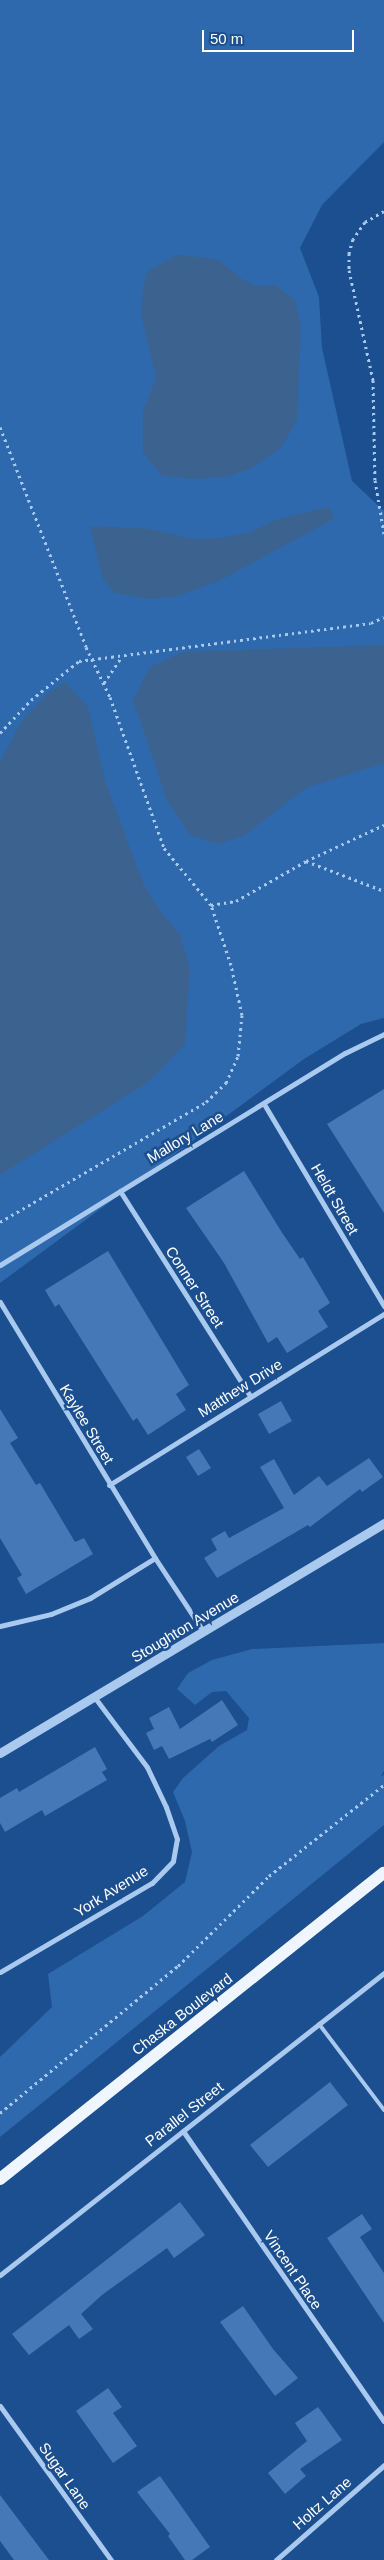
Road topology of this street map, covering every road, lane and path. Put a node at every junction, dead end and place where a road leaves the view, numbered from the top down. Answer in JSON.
{"nodes":[{"id":1,"x":384,"y":211,"type":"edge"},
{"id":2,"x":0,"y":427,"type":"edge"},
{"id":3,"x":384,"y":534,"type":"edge"},
{"id":4,"x":384,"y":617,"type":"edge"},
{"id":5,"x":122,"y":656,"type":"junction"},
{"id":6,"x":92,"y":660,"type":"junction"},
{"id":7,"x":103,"y":684,"type":"junction"},
{"id":8,"x":0,"y":733,"type":"edge"},
{"id":9,"x":384,"y":825,"type":"edge"},
{"id":10,"x":306,"y":860,"type":"junction"},
{"id":11,"x":384,"y":891,"type":"edge"},
{"id":12,"x":211,"y":905,"type":"junction"},
{"id":13,"x":384,"y":1034,"type":"edge"},
{"id":14,"x":264,"y":1104,"type":"junction"},
{"id":15,"x":120,"y":1191,"type":"junction"},
{"id":16,"x":0,"y":1222,"type":"edge"},
{"id":17,"x":0,"y":1265,"type":"edge"},
{"id":18,"x":0,"y":1302,"type":"edge"},
{"id":19,"x":384,"y":1306,"type":"edge"},
{"id":20,"x":384,"y":1314,"type":"edge"},
{"id":21,"x":250,"y":1396,"type":"junction"},
{"id":22,"x":109,"y":1484,"type":"junction"},
{"id":23,"x":384,"y":1523,"type":"edge"},
{"id":24,"x":154,"y":1558,"type":"junction"},
{"id":25,"x":0,"y":1626,"type":"edge"},
{"id":26,"x":203,"y":1631,"type":"junction"},
{"id":27,"x":95,"y":1698,"type":"junction"},
{"id":28,"x":0,"y":1753,"type":"edge"},
{"id":29,"x":384,"y":1785,"type":"edge"},
{"id":30,"x":382,"y":1879,"type":"edge"},
{"id":31,"x":0,"y":1972,"type":"edge"},
{"id":32,"x":384,"y":1973,"type":"edge"},
{"id":33,"x":320,"y":2024,"type":"junction"},
{"id":34,"x":384,"y":2110,"type":"edge"},
{"id":35,"x":0,"y":2113,"type":"edge"},
{"id":36,"x":183,"y":2131,"type":"junction"},
{"id":37,"x":0,"y":2179,"type":"edge"},
{"id":38,"x":0,"y":2275,"type":"edge"},
{"id":39,"x":0,"y":2406,"type":"edge"},
{"id":40,"x":384,"y":2421,"type":"edge"},
{"id":41,"x":384,"y":2465,"type":"edge"},
{"id":42,"x":111,"y":2560,"type":"edge"},
{"id":43,"x":276,"y":2560,"type":"edge"}],
"edges":[{"from":1,"to":3,"type":"path"},
{"from":2,"to":6,"type":"path"},
{"from":4,"to":5,"type":"path"},
{"from":5,"to":6,"type":"path"},
{"from":5,"to":7,"type":"path"},
{"from":6,"to":7,"type":"path"},
{"from":6,"to":8,"type":"path"},
{"from":7,"to":12,"type":"path"},
{"from":9,"to":10,"type":"path"},
{"from":10,"to":11,"type":"path"},
{"from":10,"to":12,"type":"path"},
{"from":12,"to":16,"type":"path"},
{"from":13,"to":14,"type":"street","name":"Mallory Lane"},
{"from":14,"to":15,"type":"street","name":"Mallory Lane"},
{"from":14,"to":19,"type":"street","name":"Heldt Street"},
{"from":15,"to":17,"type":"street","name":"Mallory Lane"},
{"from":15,"to":21,"type":"street","name":"Conner Street"},
{"from":18,"to":22,"type":"street","name":"Kaylee Street"},
{"from":20,"to":21,"type":"street","name":"Matthew Drive"},
{"from":21,"to":22,"type":"street","name":"Matthew Drive"},
{"from":22,"to":24,"type":"street","name":"Kaylee Street"},
{"from":23,"to":26,"type":"street","name":"Stoughton Avenue"},
{"from":24,"to":25,"type":"street"},
{"from":24,"to":26,"type":"street","name":"Kaylee Street"},
{"from":26,"to":27,"type":"street","name":"Stoughton Avenue"},
{"from":27,"to":28,"type":"street","name":"Stoughton Avenue"},
{"from":27,"to":31,"type":"street","name":"York Avenue"},
{"from":29,"to":35,"type":"path"},
{"from":30,"to":37,"type":"main road","name":"Chaska Boulevard"},
{"from":32,"to":33,"type":"street","name":"Parallel Street"},
{"from":33,"to":34,"type":"lane"},
{"from":33,"to":36,"type":"street","name":"Parallel Street"},
{"from":36,"to":38,"type":"street","name":"Parallel Street"},
{"from":36,"to":40,"type":"street","name":"Vincent Place"},
{"from":39,"to":42,"type":"street","name":"Sugar Lane"},
{"from":41,"to":43,"type":"street","name":"Holtz Lane"}]}
